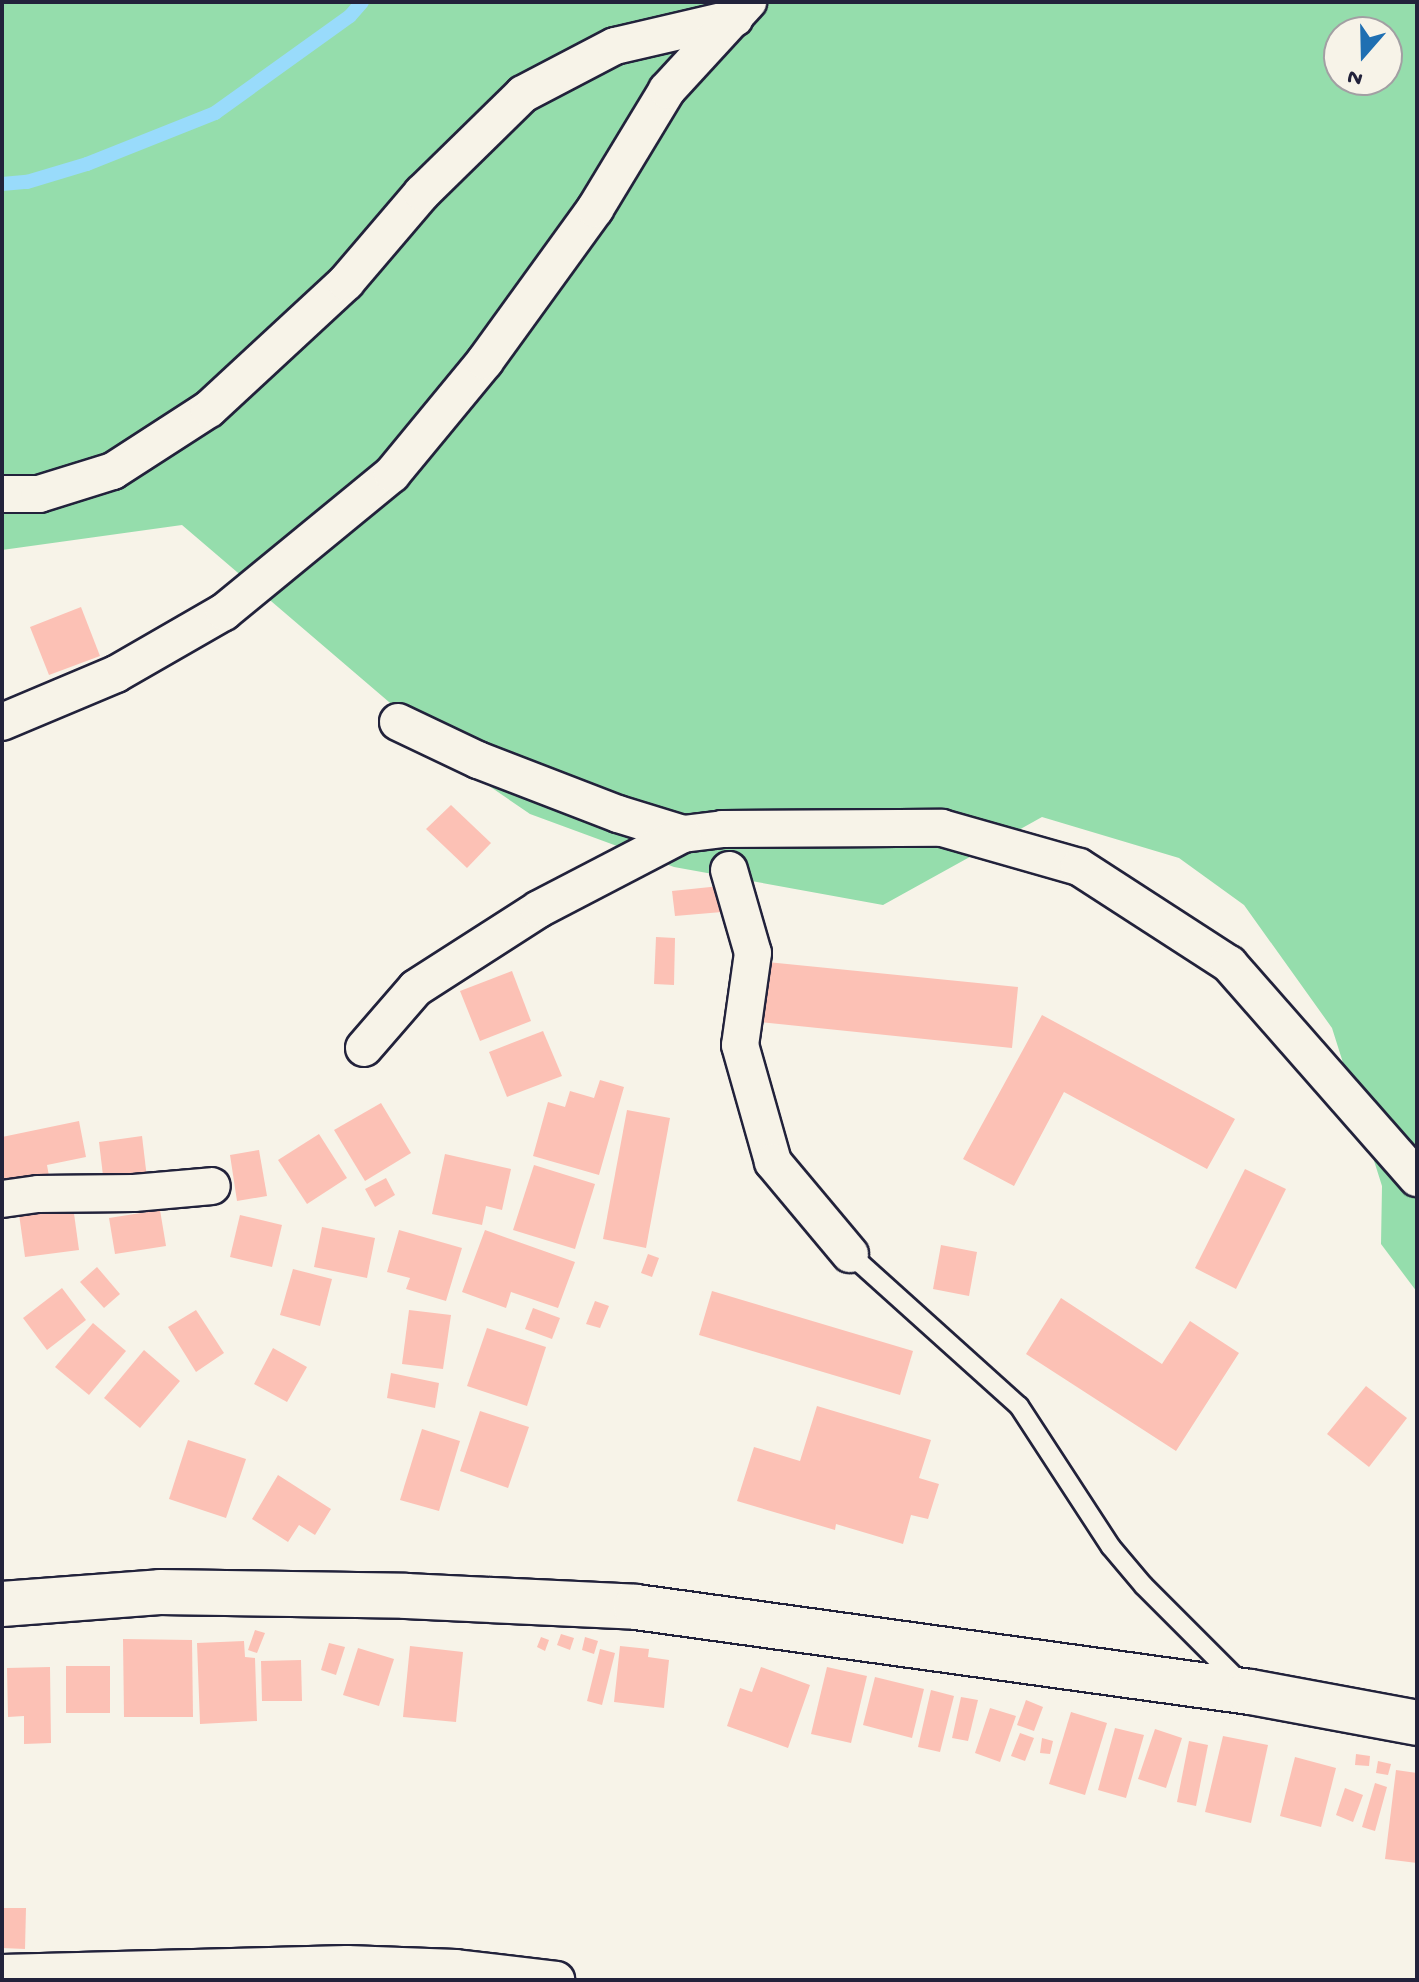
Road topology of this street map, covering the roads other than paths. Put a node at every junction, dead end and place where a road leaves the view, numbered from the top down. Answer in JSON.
{"nodes":[{"id":1,"x":741,"y":10,"type":"edge"},
{"id":2,"x":2,"y":494,"type":"edge"},
{"id":3,"x":2,"y":722,"type":"edge"},
{"id":4,"x":398,"y":722,"type":"dead end"},
{"id":5,"x":683,"y":834,"type":"junction"},
{"id":6,"x":729,"y":870,"type":"dead end"},
{"id":7,"x":364,"y":1048,"type":"dead end"},
{"id":8,"x":1417,"y":1178,"type":"edge"},
{"id":9,"x":212,"y":1186,"type":"dead end"},
{"id":10,"x":2,"y":1199,"type":"edge"},
{"id":11,"x":850,"y":1254,"type":"joint"},
{"id":12,"x":2,"y":1604,"type":"edge"},
{"id":13,"x":1250,"y":1692,"type":"junction"},
{"id":14,"x":1417,"y":1723,"type":"edge"},
{"id":15,"x":2,"y":1973,"type":"edge"},
{"id":16,"x":556,"y":1980,"type":"edge"}],
"edges":[{"from":1,"to":2,"type":"street"},
{"from":1,"to":3,"type":"street"},
{"from":4,"to":5,"type":"street"},
{"from":5,"to":7,"type":"street"},
{"from":5,"to":8,"type":"street"},
{"from":6,"to":11,"type":"street"},
{"from":9,"to":10,"type":"street"},
{"from":11,"to":13,"type":"lane"},
{"from":12,"to":13,"type":"street"},
{"from":13,"to":14,"type":"street"},
{"from":15,"to":16,"type":"street"}]}
